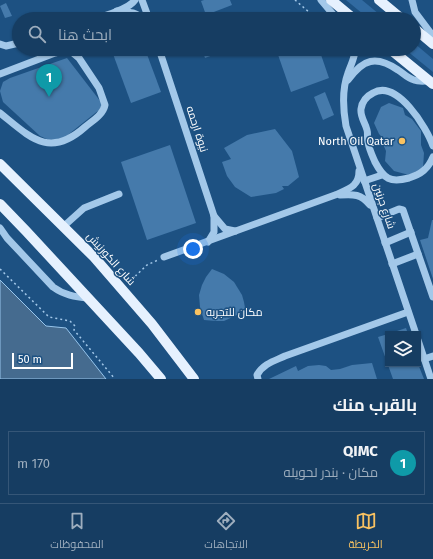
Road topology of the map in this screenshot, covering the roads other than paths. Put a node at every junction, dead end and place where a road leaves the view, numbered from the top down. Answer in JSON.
{"nodes":[{"id":1,"x":135,"y":0,"type":"edge"},
{"id":2,"x":142,"y":0,"type":"edge"},
{"id":3,"x":321,"y":0,"type":"edge"},
{"id":4,"x":331,"y":0,"type":"edge"},
{"id":5,"x":379,"y":0,"type":"edge"},
{"id":6,"x":412,"y":0,"type":"edge"},
{"id":7,"x":116,"y":12,"type":"joint"},
{"id":8,"x":132,"y":12,"type":"edge"},
{"id":9,"x":146,"y":12,"type":"edge"},
{"id":10,"x":330,"y":12,"type":"edge"},
{"id":11,"x":346,"y":12,"type":"edge"},
{"id":12,"x":394,"y":12,"type":"edge"},
{"id":13,"x":414,"y":12,"type":"edge"},
{"id":14,"x":421,"y":21,"type":"edge"},
{"id":15,"x":421,"y":34,"type":"edge"},
{"id":16,"x":433,"y":36,"type":"edge"},
{"id":17,"x":0,"y":44,"type":"edge"},
{"id":18,"x":433,"y":44,"type":"edge"},
{"id":19,"x":12,"y":45,"type":"edge"},
{"id":20,"x":42,"y":56,"type":"edge"},
{"id":21,"x":77,"y":56,"type":"edge"},
{"id":22,"x":161,"y":56,"type":"edge"},
{"id":23,"x":355,"y":56,"type":"edge"},
{"id":24,"x":398,"y":56,"type":"edge"},
{"id":25,"x":0,"y":74,"type":"edge"},
{"id":26,"x":345,"y":83,"type":"junction"},
{"id":27,"x":431,"y":83,"type":"edge"},
{"id":28,"x":0,"y":113,"type":"edge"},
{"id":29,"x":433,"y":146,"type":"edge"},
{"id":30,"x":433,"y":157,"type":"edge"},
{"id":31,"x":0,"y":164,"type":"edge"},
{"id":32,"x":358,"y":164,"type":"junction"},
{"id":33,"x":382,"y":175,"type":"junction"},
{"id":34,"x":364,"y":181,"type":"junction"},
{"id":35,"x":119,"y":194,"type":"dead end"},
{"id":36,"x":335,"y":195,"type":"junction"},
{"id":37,"x":0,"y":204,"type":"edge"},
{"id":38,"x":373,"y":208,"type":"junction"},
{"id":39,"x":214,"y":216,"type":"junction"},
{"id":40,"x":376,"y":218,"type":"junction"},
{"id":41,"x":64,"y":226,"type":"junction"},
{"id":42,"x":0,"y":228,"type":"edge"},
{"id":43,"x":236,"y":232,"type":"junction"},
{"id":44,"x":411,"y":232,"type":"junction"},
{"id":45,"x":208,"y":242,"type":"junction"},
{"id":46,"x":385,"y":243,"type":"junction"},
{"id":47,"x":418,"y":254,"type":"junction"},
{"id":48,"x":164,"y":257,"type":"road end"},
{"id":49,"x":392,"y":264,"type":"junction"},
{"id":50,"x":433,"y":297,"type":"edge"},
{"id":51,"x":88,"y":298,"type":"junction"},
{"id":52,"x":408,"y":312,"type":"junction"},
{"id":53,"x":415,"y":331,"type":"edge"},
{"id":54,"x":421,"y":350,"type":"edge"},
{"id":55,"x":433,"y":356,"type":"edge"},
{"id":56,"x":424,"y":359,"type":"junction"},
{"id":57,"x":161,"y":379,"type":"edge"},
{"id":58,"x":194,"y":379,"type":"edge"},
{"id":59,"x":258,"y":379,"type":"edge"},
{"id":60,"x":431,"y":379,"type":"edge"}],
"edges":[{"from":1,"to":7,"type":"street"},
{"from":2,"to":9,"type":"street"},
{"from":3,"to":10,"type":"street"},
{"from":4,"to":11,"type":"main road"},
{"from":5,"to":12,"type":"main road"},
{"from":6,"to":13,"type":"street"},
{"from":7,"to":8,"type":"street"},
{"from":14,"to":16,"type":"street"},
{"from":15,"to":18,"type":"main road"},
{"from":17,"to":19,"type":"street"},
{"from":20,"to":25,"type":"street"},
{"from":21,"to":28,"type":"street"},
{"from":22,"to":39,"type":"street","name":"نيوة ارحمه"},
{"from":23,"to":26,"type":"street","name":"شارع جرنين"},
{"from":24,"to":27,"type":"main road"},
{"from":26,"to":27,"type":"street"},
{"from":26,"to":32,"type":"street","name":"شارع جرنين"},
{"from":29,"to":33,"type":"street"},
{"from":30,"to":33,"type":"street"},
{"from":31,"to":41,"type":"main road","name":"شارع الكورنيش"},
{"from":32,"to":34,"type":"street","name":"شارع جرنين"},
{"from":32,"to":36,"type":"street"},
{"from":33,"to":34,"type":"street"},
{"from":34,"to":38,"type":"street","name":"شارع جرنين"},
{"from":35,"to":41,"type":"street"},
{"from":36,"to":38,"type":"street"},
{"from":36,"to":43,"type":"street"},
{"from":37,"to":51,"type":"main road"},
{"from":38,"to":40,"type":"street","name":"شارع جرنين"},
{"from":39,"to":43,"type":"street","name":"نيوة ارحمه"},
{"from":39,"to":45,"type":"street","name":"نيوة ارحمه"},
{"from":40,"to":44,"type":"street"},
{"from":40,"to":46,"type":"street","name":"شارع جرنين"},
{"from":41,"to":58,"type":"main road","name":"شارع الكورنيش"},
{"from":42,"to":51,"type":"street"},
{"from":43,"to":45,"type":"street"},
{"from":44,"to":46,"type":"street"},
{"from":44,"to":47,"type":"street"},
{"from":45,"to":48,"type":"street"},
{"from":46,"to":49,"type":"street","name":"شارع جرنين"},
{"from":47,"to":49,"type":"street"},
{"from":47,"to":50,"type":"street"},
{"from":49,"to":52,"type":"street","name":"شارع جرنين"},
{"from":51,"to":57,"type":"main road"},
{"from":52,"to":53,"type":"street","name":"شارع جرنين"},
{"from":52,"to":59,"type":"street"},
{"from":54,"to":56,"type":"street"},
{"from":55,"to":56,"type":"street"},
{"from":56,"to":60,"type":"street"}]}
